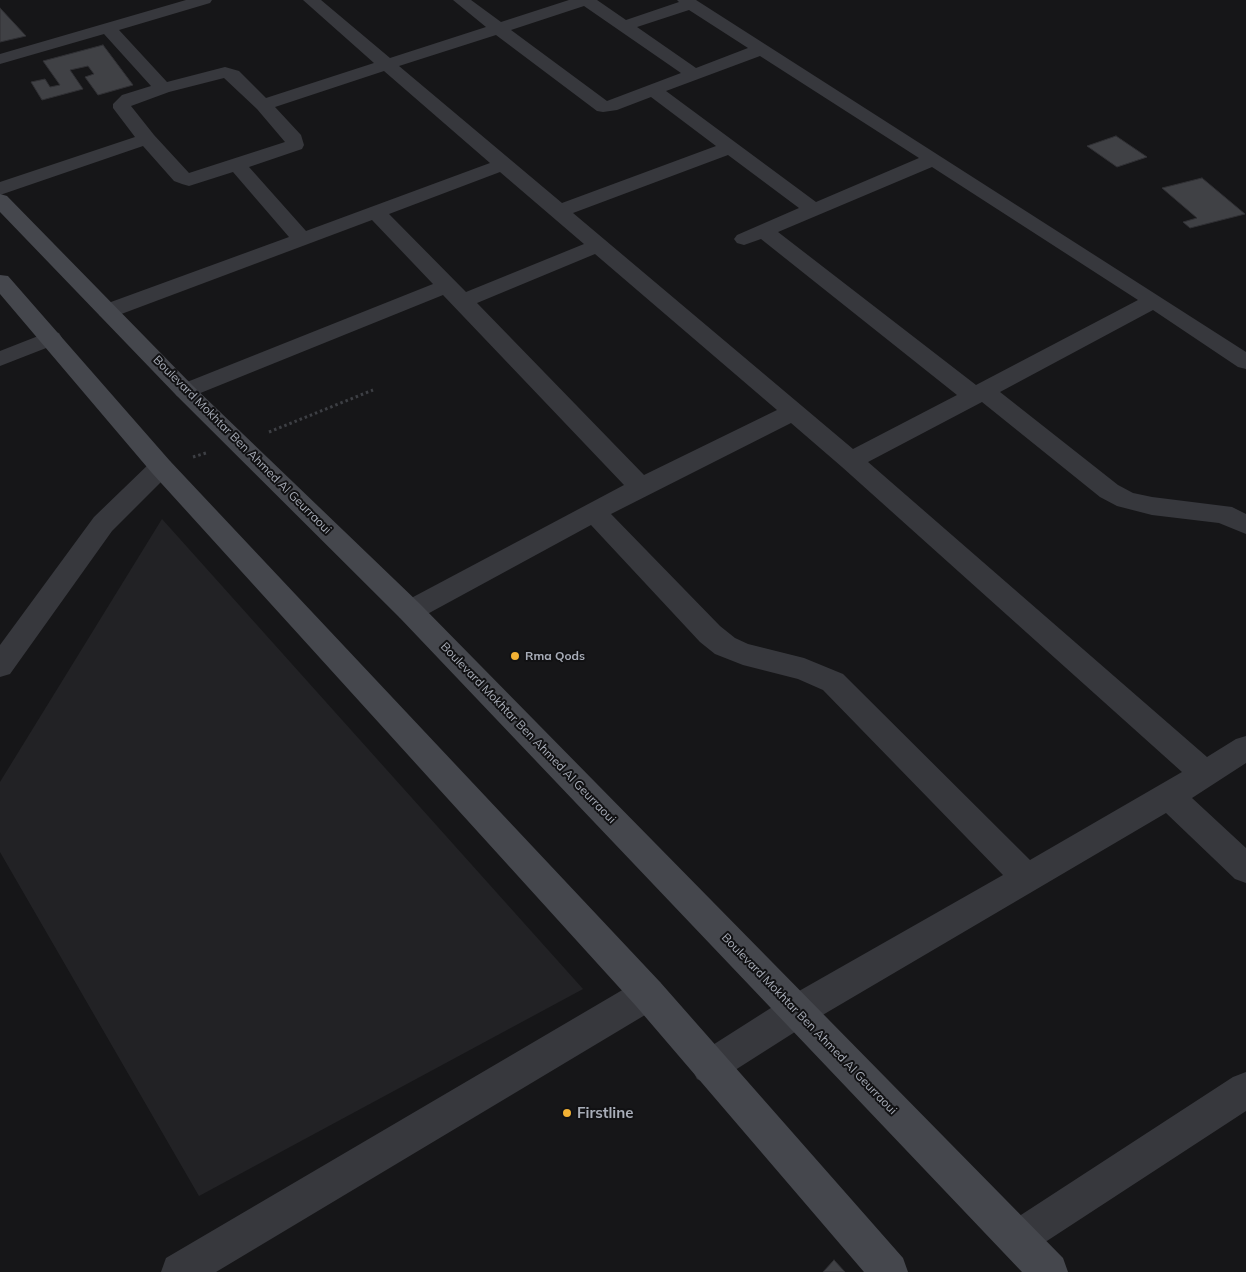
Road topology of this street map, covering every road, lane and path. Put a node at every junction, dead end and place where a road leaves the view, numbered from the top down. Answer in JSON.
{"nodes":[{"id":1,"x":204,"y":0,"type":"edge"},
{"id":2,"x":311,"y":0,"type":"edge"},
{"id":3,"x":461,"y":0,"type":"edge"},
{"id":4,"x":586,"y":0,"type":"edge"},
{"id":5,"x":688,"y":2,"type":"edge"},
{"id":6,"x":625,"y":26,"type":"junction"},
{"id":7,"x":108,"y":28,"type":"junction"},
{"id":8,"x":499,"y":28,"type":"junction"},
{"id":9,"x":762,"y":49,"type":"junction"},
{"id":10,"x":0,"y":59,"type":"edge"},
{"id":11,"x":388,"y":64,"type":"junction"},
{"id":12,"x":694,"y":74,"type":"junction"},
{"id":13,"x":162,"y":88,"type":"junction"},
{"id":14,"x":652,"y":90,"type":"junction"},
{"id":15,"x":263,"y":105,"type":"junction"},
{"id":16,"x":147,"y":139,"type":"junction"},
{"id":17,"x":729,"y":148,"type":"junction"},
{"id":18,"x":934,"y":160,"type":"junction"},
{"id":19,"x":504,"y":164,"type":"junction"},
{"id":20,"x":238,"y":166,"type":"junction"},
{"id":21,"x":0,"y":189,"type":"edge"},
{"id":22,"x":0,"y":200,"type":"edge"},
{"id":23,"x":813,"y":209,"type":"junction"},
{"id":24,"x":560,"y":211,"type":"junction"},
{"id":25,"x":376,"y":212,"type":"junction"},
{"id":26,"x":302,"y":239,"type":"junction"},
{"id":27,"x":599,"y":245,"type":"junction"},
{"id":28,"x":0,"y":281,"type":"edge"},
{"id":29,"x":446,"y":286,"type":"junction"},
{"id":30,"x":1154,"y":301,"type":"junction"},
{"id":31,"x":462,"y":302,"type":"junction"},
{"id":32,"x":108,"y":311,"type":"junction"},
{"id":33,"x":51,"y":338,"type":"junction"},
{"id":34,"x":0,"y":359,"type":"edge"},
{"id":35,"x":1246,"y":362,"type":"edge"},
{"id":36,"x":373,"y":390,"type":"dead end"},
{"id":37,"x":185,"y":391,"type":"junction"},
{"id":38,"x":978,"y":394,"type":"junction"},
{"id":39,"x":793,"y":412,"type":"junction"},
{"id":40,"x":241,"y":443,"type":"junction"},
{"id":41,"x":851,"y":461,"type":"junction"},
{"id":42,"x":161,"y":467,"type":"junction"},
{"id":43,"x":641,"y":487,"type":"junction"},
{"id":44,"x":594,"y":512,"type":"junction"},
{"id":45,"x":1246,"y":525,"type":"edge"},
{"id":46,"x":410,"y":611,"type":"junction"},
{"id":47,"x":0,"y":666,"type":"edge"},
{"id":48,"x":1246,"y":748,"type":"edge"},
{"id":49,"x":1204,"y":773,"type":"junction"},
{"id":50,"x":1169,"y":796,"type":"junction"},
{"id":51,"x":1246,"y":869,"type":"edge"},
{"id":52,"x":1027,"y":878,"type":"junction"},
{"id":53,"x":648,"y":994,"type":"junction"},
{"id":54,"x":797,"y":1011,"type":"junction"},
{"id":55,"x":709,"y":1067,"type":"junction"},
{"id":56,"x":1246,"y":1090,"type":"edge"},
{"id":57,"x":1017,"y":1238,"type":"junction"},
{"id":58,"x":180,"y":1272,"type":"edge"},
{"id":59,"x":889,"y":1272,"type":"edge"},
{"id":60,"x":1049,"y":1272,"type":"edge"}],
"edges":[{"from":1,"to":7,"type":"street"},
{"from":2,"to":11,"type":"street"},
{"from":3,"to":8,"type":"street"},
{"from":4,"to":6,"type":"street"},
{"from":4,"to":8,"type":"street"},
{"from":5,"to":6,"type":"street"},
{"from":5,"to":9,"type":"street"},
{"from":6,"to":12,"type":"street"},
{"from":7,"to":10,"type":"street"},
{"from":7,"to":13,"type":"street"},
{"from":8,"to":11,"type":"street"},
{"from":8,"to":14,"type":"street"},
{"from":9,"to":12,"type":"street"},
{"from":9,"to":18,"type":"street"},
{"from":11,"to":15,"type":"street"},
{"from":11,"to":19,"type":"street"},
{"from":12,"to":14,"type":"street"},
{"from":13,"to":15,"type":"street"},
{"from":13,"to":16,"type":"street"},
{"from":14,"to":17,"type":"street"},
{"from":15,"to":20,"type":"street"},
{"from":16,"to":20,"type":"street"},
{"from":16,"to":21,"type":"street"},
{"from":17,"to":23,"type":"street"},
{"from":17,"to":24,"type":"street"},
{"from":18,"to":23,"type":"street"},
{"from":18,"to":30,"type":"street"},
{"from":19,"to":24,"type":"street"},
{"from":19,"to":25,"type":"street"},
{"from":20,"to":26,"type":"street"},
{"from":22,"to":32,"type":"street","name":"Boulevard Mokhtar Ben Ahmed Al Geurraoui"},
{"from":23,"to":38,"type":"street"},
{"from":24,"to":27,"type":"street"},
{"from":25,"to":26,"type":"street"},
{"from":25,"to":29,"type":"street"},
{"from":26,"to":32,"type":"street"},
{"from":27,"to":31,"type":"street"},
{"from":27,"to":39,"type":"street"},
{"from":28,"to":33,"type":"street"},
{"from":29,"to":31,"type":"street"},
{"from":29,"to":37,"type":"street"},
{"from":30,"to":35,"type":"street"},
{"from":30,"to":38,"type":"street"},
{"from":31,"to":43,"type":"street"},
{"from":32,"to":37,"type":"street","name":"Boulevard Mokhtar Ben Ahmed Al Geurraoui"},
{"from":33,"to":34,"type":"street"},
{"from":33,"to":42,"type":"street"},
{"from":36,"to":40,"type":"path"},
{"from":37,"to":40,"type":"street","name":"Boulevard Mokhtar Ben Ahmed Al Geurraoui"},
{"from":38,"to":41,"type":"street"},
{"from":38,"to":45,"type":"street"},
{"from":39,"to":41,"type":"street"},
{"from":39,"to":43,"type":"street"},
{"from":40,"to":42,"type":"path"},
{"from":40,"to":46,"type":"street","name":"Boulevard Mokhtar Ben Ahmed Al Geurraoui"},
{"from":41,"to":49,"type":"street"},
{"from":42,"to":47,"type":"street"},
{"from":42,"to":53,"type":"street"},
{"from":43,"to":44,"type":"street"},
{"from":44,"to":46,"type":"street"},
{"from":44,"to":52,"type":"street"},
{"from":46,"to":54,"type":"street","name":"Boulevard Mokhtar Ben Ahmed Al Geurraoui"},
{"from":48,"to":49,"type":"street"},
{"from":49,"to":50,"type":"street"},
{"from":50,"to":51,"type":"street"},
{"from":50,"to":52,"type":"street"},
{"from":52,"to":54,"type":"street"},
{"from":53,"to":55,"type":"street"},
{"from":53,"to":58,"type":"street"},
{"from":54,"to":55,"type":"street"},
{"from":54,"to":57,"type":"street","name":"Boulevard Mokhtar Ben Ahmed Al Geurraoui"},
{"from":55,"to":59,"type":"street"},
{"from":56,"to":57,"type":"street"},
{"from":57,"to":60,"type":"street","name":"Boulevard Mokhtar Ben Ahmed Al Geurraoui"}]}
